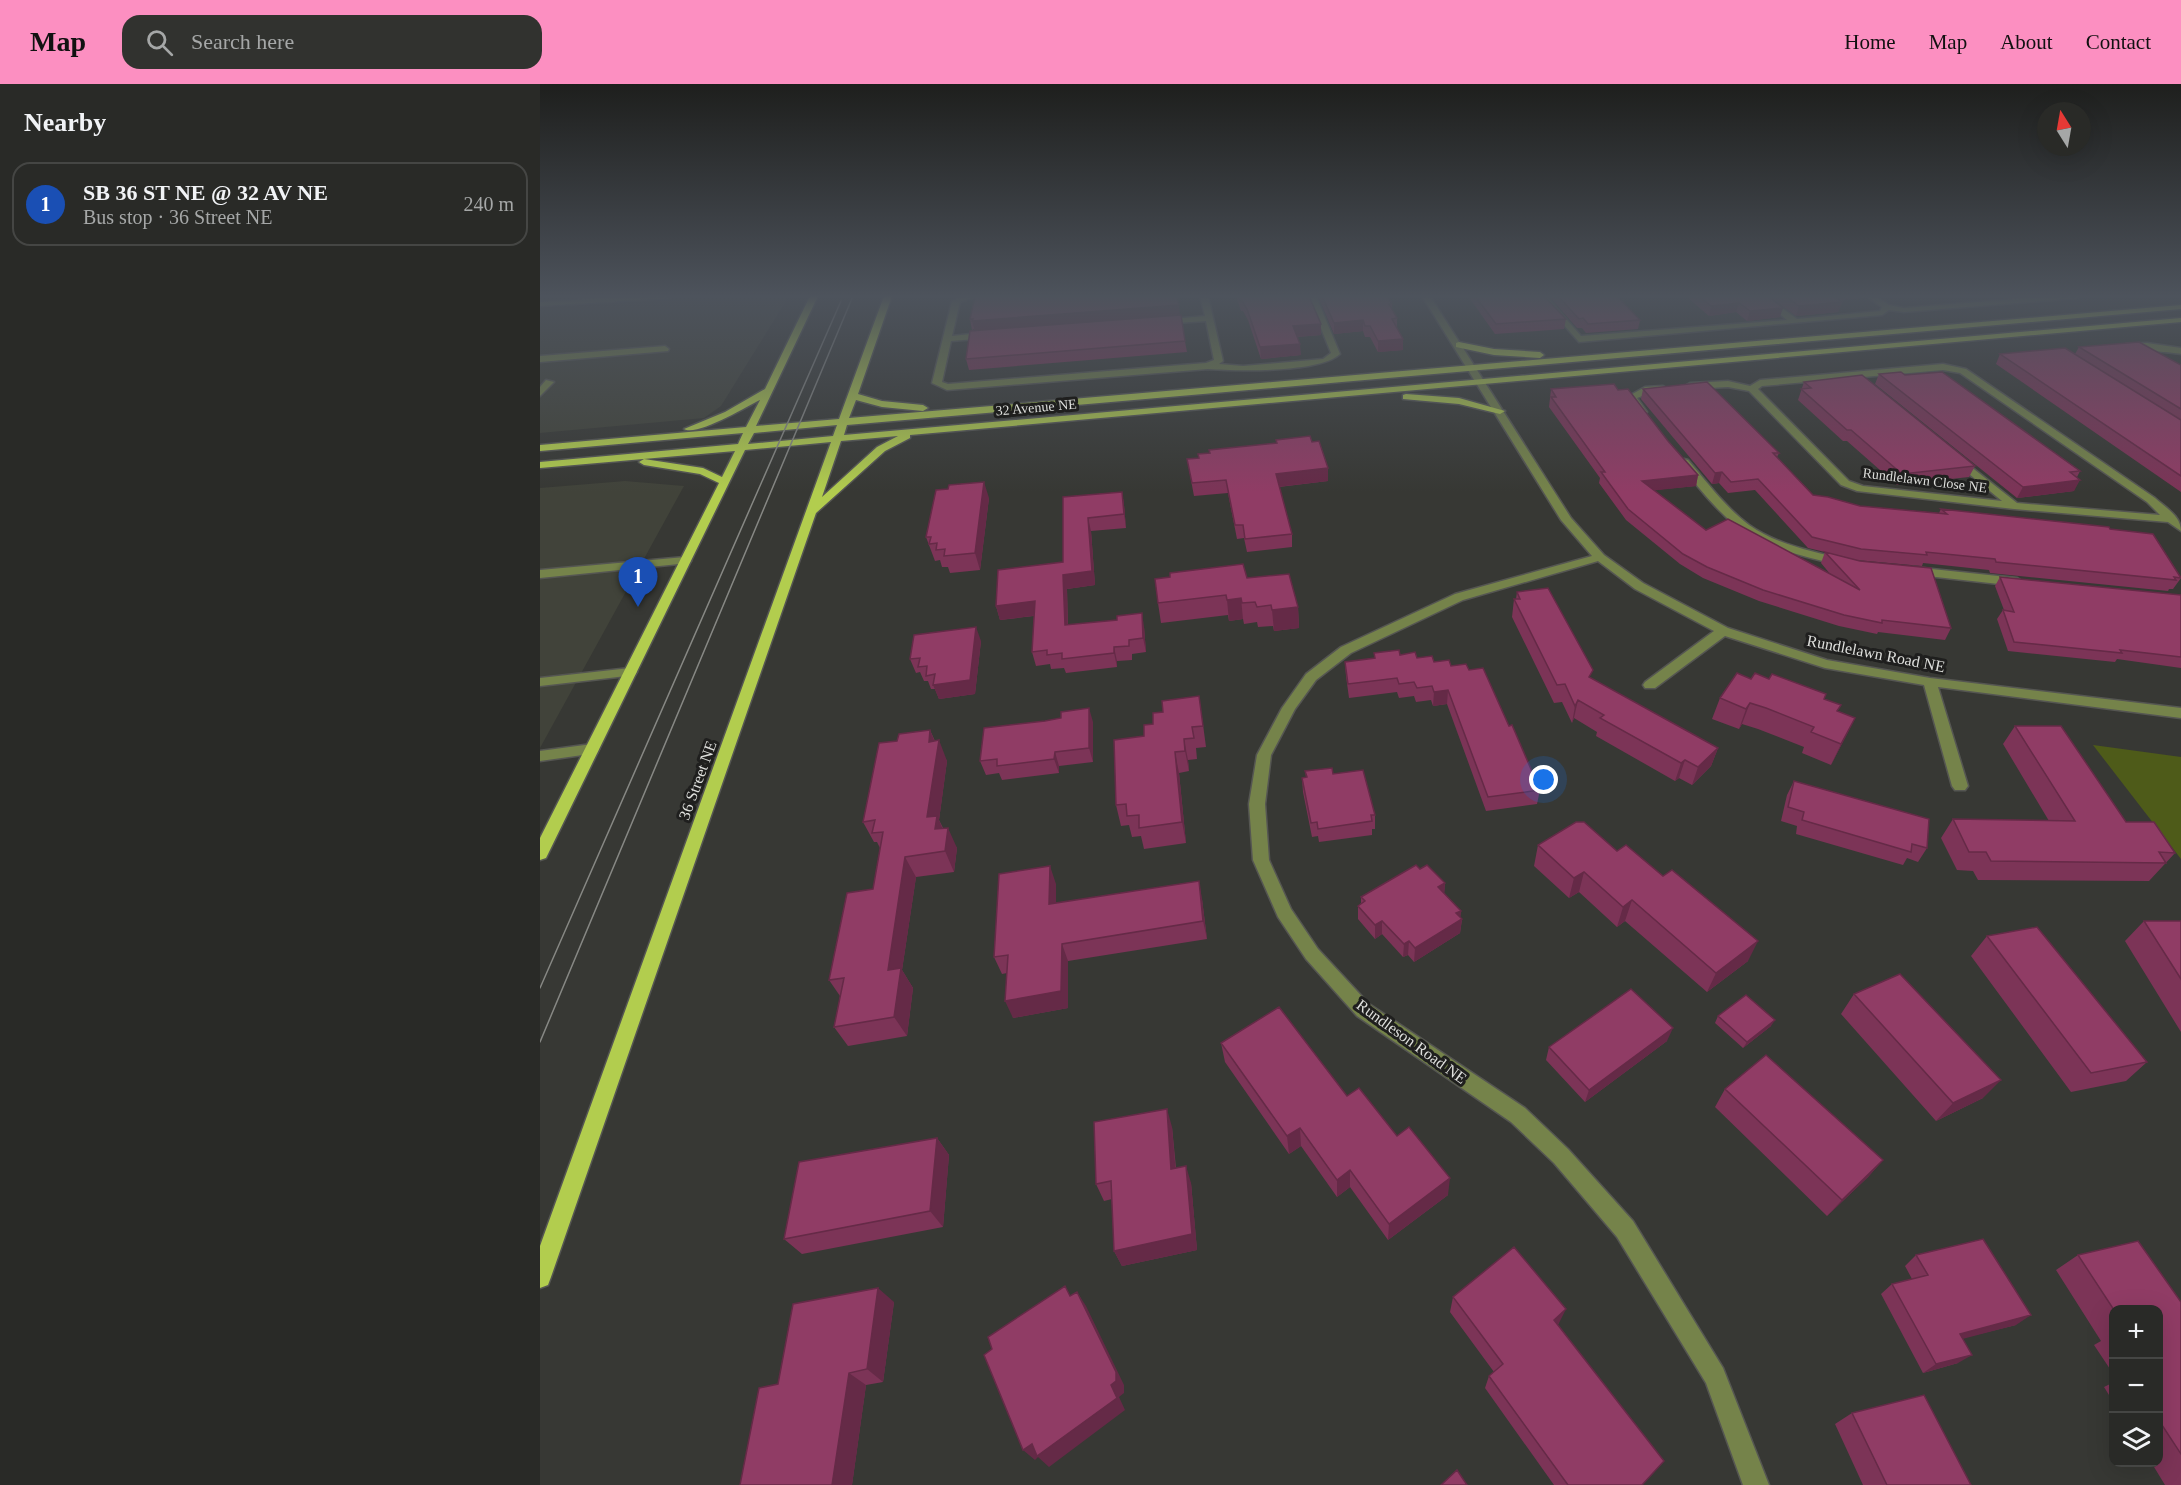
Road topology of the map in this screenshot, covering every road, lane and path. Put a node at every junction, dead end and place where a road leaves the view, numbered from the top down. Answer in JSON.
{"nodes":[{"id":1,"x":782,"y":361,"type":"edge"},
{"id":2,"x":865,"y":361,"type":"edge"},
{"id":3,"x":942,"y":361,"type":"edge"},
{"id":4,"x":1218,"y":361,"type":"edge"},
{"id":5,"x":1321,"y":361,"type":"edge"},
{"id":6,"x":1469,"y":361,"type":"edge"},
{"id":7,"x":1555,"y":361,"type":"edge"},
{"id":8,"x":1722,"y":361,"type":"edge"},
{"id":9,"x":1208,"y":366,"type":"junction"},
{"id":10,"x":1473,"y":368,"type":"junction"},
{"id":11,"x":1854,"y":375,"type":"junction"},
{"id":12,"x":549,"y":382,"type":"dead end"},
{"id":13,"x":1863,"y":382,"type":"edge"},
{"id":14,"x":1482,"y":383,"type":"junction"},
{"id":15,"x":1752,"y":389,"type":"junction"},
{"id":16,"x":768,"y":391,"type":"junction"},
{"id":17,"x":540,"y":393,"type":"edge"},
{"id":18,"x":1352,"y":394,"type":"junction"},
{"id":19,"x":853,"y":396,"type":"junction"},
{"id":20,"x":1500,"y":411,"type":"junction"},
{"id":21,"x":974,"y":412,"type":"junction"},
{"id":22,"x":1649,"y":421,"type":"edge"},
{"id":23,"x":843,"y":422,"type":"junction"},
{"id":24,"x":749,"y":431,"type":"junction"},
{"id":25,"x":915,"y":432,"type":"junction"},
{"id":26,"x":660,"y":438,"type":"junction"},
{"id":27,"x":838,"y":439,"type":"junction"},
{"id":28,"x":741,"y":447,"type":"junction"},
{"id":29,"x":540,"y":448,"type":"edge"},
{"id":30,"x":1943,"y":448,"type":"edge"},
{"id":31,"x":1678,"y":456,"type":"edge"},
{"id":32,"x":618,"y":458,"type":"junction"},
{"id":33,"x":540,"y":465,"type":"edge"},
{"id":34,"x":724,"y":482,"type":"junction"},
{"id":35,"x":2014,"y":506,"type":"junction"},
{"id":36,"x":811,"y":513,"type":"junction"},
{"id":37,"x":2173,"y":519,"type":"junction"},
{"id":38,"x":2181,"y":528,"type":"edge"},
{"id":39,"x":1600,"y":558,"type":"junction"},
{"id":40,"x":686,"y":561,"type":"junction"},
{"id":41,"x":1856,"y":566,"type":"edge"},
{"id":42,"x":1903,"y":570,"type":"edge"},
{"id":43,"x":540,"y":574,"type":"edge"},
{"id":44,"x":2030,"y":584,"type":"edge"},
{"id":45,"x":1723,"y":631,"type":"junction"},
{"id":46,"x":630,"y":672,"type":"junction"},
{"id":47,"x":540,"y":682,"type":"edge"},
{"id":48,"x":1929,"y":682,"type":"junction"},
{"id":49,"x":1650,"y":684,"type":"dead end"},
{"id":50,"x":2181,"y":713,"type":"edge"},
{"id":51,"x":592,"y":749,"type":"junction"},
{"id":52,"x":540,"y":756,"type":"edge"},
{"id":53,"x":1960,"y":786,"type":"dead end"},
{"id":54,"x":540,"y":854,"type":"edge"},
{"id":55,"x":540,"y":1277,"type":"edge"},
{"id":56,"x":1756,"y":1485,"type":"edge"}],
"edges":[{"from":1,"to":16,"type":"main road"},
{"from":2,"to":19,"type":"main road","name":"36 Street NE"},
{"from":3,"to":9,"type":"street"},
{"from":4,"to":9,"type":"street"},
{"from":5,"to":9,"type":"street"},
{"from":6,"to":10,"type":"street","name":"Rundlelawn Road NE"},
{"from":7,"to":10,"type":"main road","name":"32 Avenue NE"},
{"from":8,"to":14,"type":"main road","name":"32 Avenue NE"},
{"from":10,"to":14,"type":"street","name":"Rundlelawn Road NE"},
{"from":10,"to":21,"type":"main road","name":"32 Avenue NE"},
{"from":11,"to":13,"type":"street"},
{"from":11,"to":15,"type":"street"},
{"from":11,"to":37,"type":"street"},
{"from":12,"to":17,"type":"street"},
{"from":14,"to":18,"type":"main road","name":"32 Avenue NE"},
{"from":14,"to":20,"type":"street","name":"Rundlelawn Road NE"},
{"from":15,"to":22,"type":"street"},
{"from":15,"to":35,"type":"street","name":"Rundlelawn Close NE"},
{"from":16,"to":24,"type":"main road"},
{"from":16,"to":26,"type":"main road"},
{"from":18,"to":20,"type":"main road"},
{"from":18,"to":25,"type":"main road","name":"32 Avenue NE"},
{"from":19,"to":21,"type":"main road"},
{"from":19,"to":23,"type":"main road","name":"36 Street NE"},
{"from":20,"to":39,"type":"street","name":"Rundlelawn Road NE"},
{"from":21,"to":23,"type":"main road","name":"32 Avenue NE"},
{"from":23,"to":24,"type":"main road","name":"32 Avenue NE"},
{"from":23,"to":27,"type":"main road","name":"36 Street NE"},
{"from":24,"to":26,"type":"main road","name":"32 Avenue NE"},
{"from":24,"to":28,"type":"main road"},
{"from":25,"to":27,"type":"main road","name":"32 Avenue NE"},
{"from":25,"to":36,"type":"main road"},
{"from":26,"to":29,"type":"main road","name":"32 Avenue NE"},
{"from":27,"to":28,"type":"main road","name":"32 Avenue NE"},
{"from":27,"to":36,"type":"main road","name":"36 Street NE"},
{"from":28,"to":32,"type":"main road","name":"32 Avenue NE"},
{"from":28,"to":34,"type":"main road"},
{"from":30,"to":35,"type":"street"},
{"from":31,"to":41,"type":"street"},
{"from":32,"to":33,"type":"main road","name":"32 Avenue NE"},
{"from":32,"to":34,"type":"main road"},
{"from":34,"to":40,"type":"main road"},
{"from":35,"to":37,"type":"street","name":"Rundlelawn Close NE"},
{"from":36,"to":55,"type":"main road","name":"36 Street NE"},
{"from":37,"to":38,"type":"street"},
{"from":39,"to":45,"type":"street","name":"Rundlelawn Road NE"},
{"from":39,"to":56,"type":"street","name":"Rundleson Road NE"},
{"from":40,"to":43,"type":"street"},
{"from":40,"to":46,"type":"main road"},
{"from":42,"to":44,"type":"street"},
{"from":45,"to":48,"type":"street","name":"Rundlelawn Road NE"},
{"from":45,"to":49,"type":"street"},
{"from":46,"to":47,"type":"street"},
{"from":46,"to":51,"type":"main road"},
{"from":48,"to":50,"type":"street","name":"Rundlelawn Road NE"},
{"from":48,"to":53,"type":"street"},
{"from":51,"to":52,"type":"street"},
{"from":51,"to":54,"type":"main road"}]}
